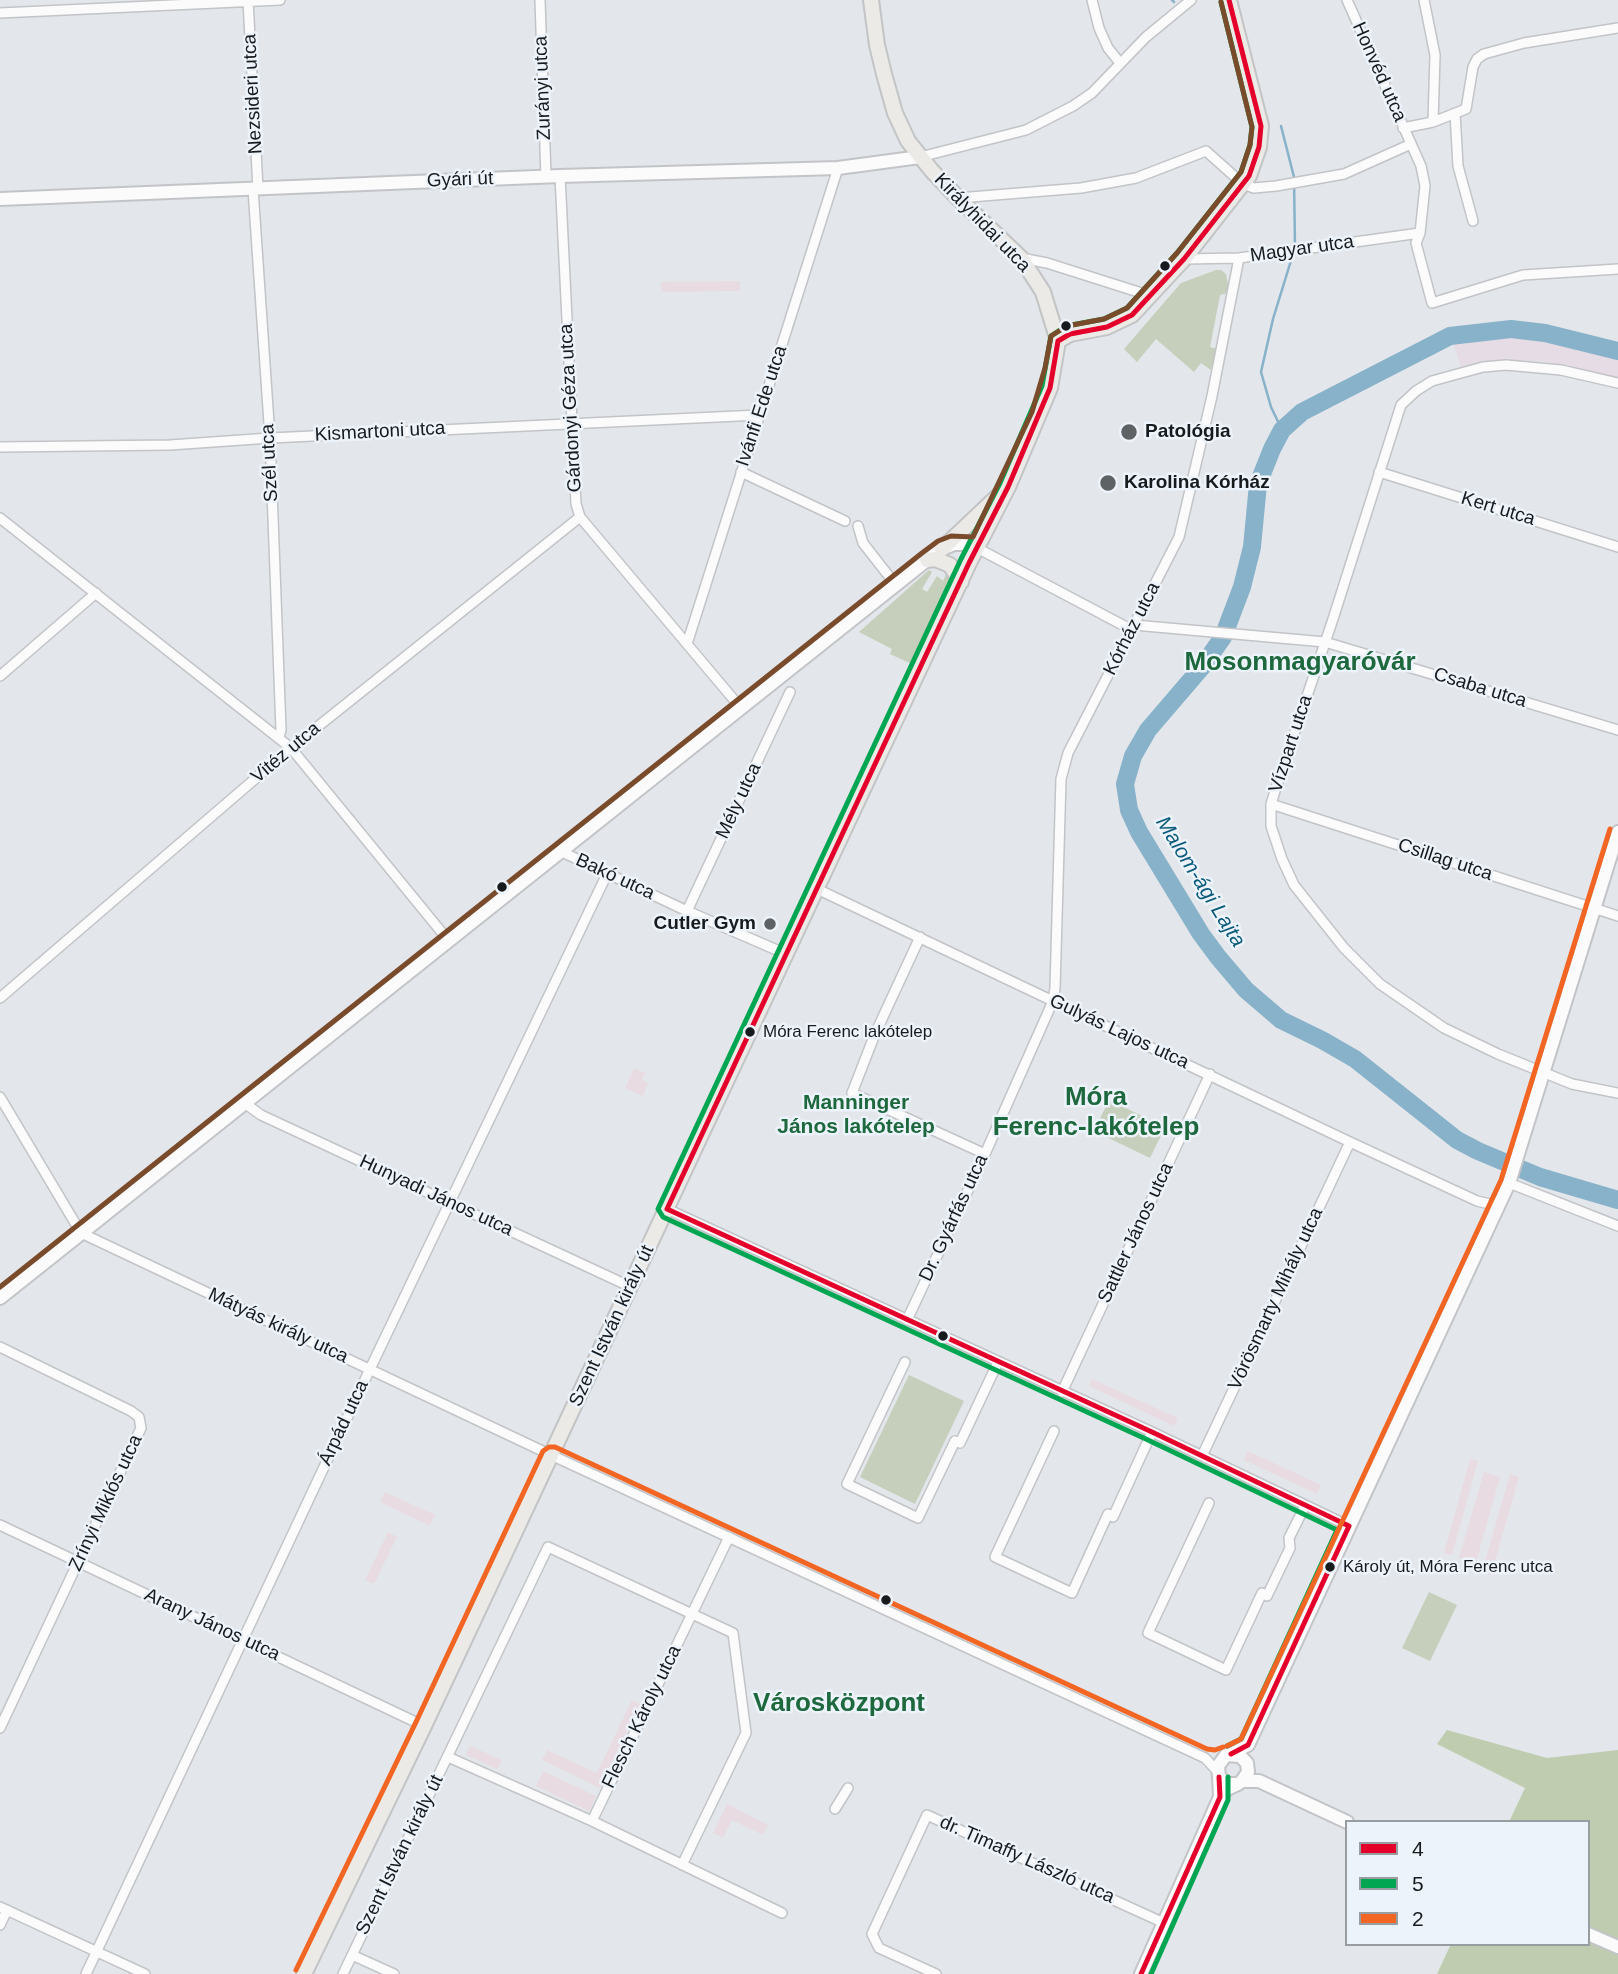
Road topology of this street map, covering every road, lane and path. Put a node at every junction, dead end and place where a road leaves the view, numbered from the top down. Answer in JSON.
{"nodes":[{"id":1,"x":281,"y":0,"type":"edge"},
{"id":2,"x":540,"y":0,"type":"edge"},
{"id":3,"x":871,"y":0,"type":"edge"},
{"id":4,"x":1093,"y":0,"type":"edge"},
{"id":5,"x":1228,"y":0,"type":"edge"},
{"id":6,"x":1347,"y":0,"type":"edge"},
{"id":7,"x":1423,"y":0,"type":"edge"},
{"id":8,"x":248,"y":1,"type":"edge"},
{"id":9,"x":1187,"y":2,"type":"edge"},
{"id":10,"x":0,"y":13,"type":"edge"},
{"id":11,"x":1618,"y":28,"type":"edge"},
{"id":12,"x":1121,"y":63,"type":"junction"},
{"id":13,"x":1455,"y":113,"type":"junction"},
{"id":14,"x":1433,"y":122,"type":"junction"},
{"id":15,"x":1403,"y":128,"type":"junction"},
{"id":16,"x":1411,"y":144,"type":"junction"},
{"id":17,"x":920,"y":158,"type":"junction"},
{"id":18,"x":838,"y":168,"type":"junction"},
{"id":19,"x":561,"y":176,"type":"junction"},
{"id":20,"x":546,"y":177,"type":"junction"},
{"id":21,"x":1243,"y":184,"type":"junction"},
{"id":22,"x":256,"y":189,"type":"junction"},
{"id":23,"x":958,"y":198,"type":"junction"},
{"id":24,"x":0,"y":199,"type":"edge"},
{"id":25,"x":1473,"y":221,"type":"dead end"},
{"id":26,"x":1420,"y":233,"type":"junction"},
{"id":27,"x":1021,"y":258,"type":"junction"},
{"id":28,"x":1239,"y":258,"type":"junction"},
{"id":29,"x":1184,"y":259,"type":"junction"},
{"id":30,"x":1618,"y":269,"type":"edge"},
{"id":31,"x":1151,"y":296,"type":"junction"},
{"id":32,"x":1058,"y":341,"type":"junction"},
{"id":33,"x":1618,"y":383,"type":"edge"},
{"id":34,"x":759,"y":415,"type":"junction"},
{"id":35,"x":572,"y":423,"type":"junction"},
{"id":36,"x":270,"y":438,"type":"junction"},
{"id":37,"x":0,"y":447,"type":"edge"},
{"id":38,"x":741,"y":472,"type":"junction"},
{"id":39,"x":1379,"y":472,"type":"junction"},
{"id":40,"x":1008,"y":487,"type":"junction"},
{"id":41,"x":580,"y":517,"type":"junction"},
{"id":42,"x":0,"y":518,"type":"edge"},
{"id":43,"x":845,"y":521,"type":"dead end"},
{"id":44,"x":858,"y":526,"type":"dead end"},
{"id":45,"x":1618,"y":547,"type":"edge"},
{"id":46,"x":976,"y":548,"type":"junction"},
{"id":47,"x":942,"y":549,"type":"junction"},
{"id":48,"x":927,"y":560,"type":"junction"},
{"id":49,"x":961,"y":582,"type":"junction"},
{"id":50,"x":895,"y":584,"type":"junction"},
{"id":51,"x":96,"y":593,"type":"junction"},
{"id":52,"x":1133,"y":627,"type":"junction"},
{"id":53,"x":1325,"y":642,"type":"junction"},
{"id":54,"x":687,"y":644,"type":"junction"},
{"id":55,"x":0,"y":676,"type":"edge"},
{"id":56,"x":790,"y":692,"type":"dead end"},
{"id":57,"x":740,"y":707,"type":"junction"},
{"id":58,"x":1618,"y":730,"type":"edge"},
{"id":59,"x":279,"y":737,"type":"junction"},
{"id":60,"x":291,"y":748,"type":"junction"},
{"id":61,"x":1271,"y":804,"type":"junction"},
{"id":62,"x":1618,"y":832,"type":"edge"},
{"id":63,"x":560,"y":851,"type":"junction"},
{"id":64,"x":607,"y":874,"type":"junction"},
{"id":65,"x":817,"y":889,"type":"junction"},
{"id":66,"x":1593,"y":908,"type":"junction"},
{"id":67,"x":687,"y":911,"type":"junction"},
{"id":68,"x":1618,"y":916,"type":"edge"},
{"id":69,"x":920,"y":937,"type":"junction"},
{"id":70,"x":448,"y":940,"type":"junction"},
{"id":71,"x":786,"y":954,"type":"junction"},
{"id":72,"x":0,"y":999,"type":"edge"},
{"id":73,"x":1053,"y":1002,"type":"junction"},
{"id":74,"x":1542,"y":1073,"type":"junction"},
{"id":75,"x":1210,"y":1074,"type":"junction"},
{"id":76,"x":1618,"y":1093,"type":"edge"},
{"id":77,"x":0,"y":1097,"type":"edge"},
{"id":78,"x":243,"y":1102,"type":"junction"},
{"id":79,"x":1349,"y":1142,"type":"junction"},
{"id":80,"x":985,"y":1154,"type":"junction"},
{"id":81,"x":1510,"y":1178,"type":"junction"},
{"id":82,"x":450,"y":1203,"type":"junction"},
{"id":83,"x":1499,"y":1206,"type":"junction"},
{"id":84,"x":667,"y":1209,"type":"junction"},
{"id":85,"x":1618,"y":1226,"type":"edge"},
{"id":86,"x":81,"y":1233,"type":"junction"},
{"id":87,"x":631,"y":1287,"type":"junction"},
{"id":88,"x":0,"y":1298,"type":"edge"},
{"id":89,"x":907,"y":1320,"type":"junction"},
{"id":90,"x":0,"y":1347,"type":"edge"},
{"id":91,"x":905,"y":1362,"type":"dead end"},
{"id":92,"x":998,"y":1362,"type":"junction"},
{"id":93,"x":370,"y":1369,"type":"junction"},
{"id":94,"x":1062,"y":1392,"type":"junction"},
{"id":95,"x":1054,"y":1431,"type":"dead end"},
{"id":96,"x":1152,"y":1432,"type":"junction"},
{"id":97,"x":551,"y":1455,"type":"junction"},
{"id":98,"x":1202,"y":1456,"type":"junction"},
{"id":99,"x":1209,"y":1503,"type":"dead end"},
{"id":100,"x":1306,"y":1506,"type":"junction"},
{"id":101,"x":0,"y":1525,"type":"edge"},
{"id":102,"x":1349,"y":1526,"type":"junction"},
{"id":103,"x":729,"y":1537,"type":"junction"},
{"id":104,"x":78,"y":1562,"type":"junction"},
{"id":105,"x":691,"y":1613,"type":"junction"},
{"id":106,"x":243,"y":1639,"type":"junction"},
{"id":107,"x":2,"y":1717,"type":"edge"},
{"id":108,"x":424,"y":1726,"type":"junction"},
{"id":109,"x":0,"y":1728,"type":"edge"},
{"id":110,"x":1248,"y":1745,"type":"junction"},
{"id":111,"x":1229,"y":1755,"type":"junction"},
{"id":112,"x":448,"y":1756,"type":"junction"},
{"id":113,"x":1205,"y":1758,"type":"junction"},
{"id":114,"x":1247,"y":1765,"type":"junction"},
{"id":115,"x":1218,"y":1774,"type":"junction"},
{"id":116,"x":1259,"y":1781,"type":"junction"},
{"id":117,"x":1240,"y":1783,"type":"junction"},
{"id":118,"x":848,"y":1788,"type":"dead end"},
{"id":119,"x":1220,"y":1797,"type":"junction"},
{"id":120,"x":835,"y":1809,"type":"dead end"},
{"id":121,"x":592,"y":1821,"type":"junction"},
{"id":122,"x":1345,"y":1821,"type":"edge"},
{"id":123,"x":682,"y":1865,"type":"junction"},
{"id":124,"x":4,"y":1909,"type":"edge"},
{"id":125,"x":782,"y":1913,"type":"dead end"},
{"id":126,"x":1164,"y":1923,"type":"junction"},
{"id":127,"x":0,"y":1925,"type":"edge"},
{"id":128,"x":1590,"y":1935,"type":"edge"},
{"id":129,"x":1618,"y":1947,"type":"edge"},
{"id":130,"x":96,"y":1952,"type":"junction"},
{"id":131,"x":352,"y":1955,"type":"junction"},
{"id":132,"x":86,"y":1974,"type":"edge"},
{"id":133,"x":145,"y":1974,"type":"edge"},
{"id":134,"x":304,"y":1974,"type":"edge"},
{"id":135,"x":343,"y":1974,"type":"edge"},
{"id":136,"x":394,"y":1974,"type":"edge"},
{"id":137,"x":936,"y":1974,"type":"edge"},
{"id":138,"x":1141,"y":1974,"type":"edge"}],
"edges":[{"from":1,"to":8,"type":"street"},
{"from":2,"to":20,"type":"street","name":"Zurányi utca"},
{"from":3,"to":17,"type":"main road","name":"Királyhidai utca"},
{"from":4,"to":12,"type":"street"},
{"from":5,"to":21,"type":"main road"},
{"from":6,"to":15,"type":"street","name":"Honvéd utca"},
{"from":7,"to":14,"type":"street"},
{"from":8,"to":10,"type":"street"},
{"from":8,"to":22,"type":"street","name":"Nezsideri utca"},
{"from":9,"to":12,"type":"street"},
{"from":11,"to":13,"type":"street"},
{"from":12,"to":17,"type":"street"},
{"from":13,"to":14,"type":"street"},
{"from":13,"to":25,"type":"street"},
{"from":14,"to":15,"type":"street"},
{"from":15,"to":16,"type":"street","name":"Honvéd utca"},
{"from":16,"to":21,"type":"street"},
{"from":16,"to":26,"type":"street","name":"Honvéd utca"},
{"from":17,"to":18,"type":"street","name":"Gyári út"},
{"from":17,"to":23,"type":"main road","name":"Királyhidai utca"},
{"from":18,"to":19,"type":"street","name":"Gyári út"},
{"from":18,"to":34,"type":"street","name":"Ivánfi Ede utca"},
{"from":19,"to":20,"type":"street","name":"Gyári út"},
{"from":19,"to":35,"type":"street","name":"Gárdonyi Géza utca"},
{"from":20,"to":22,"type":"street","name":"Gyári út"},
{"from":21,"to":23,"type":"street"},
{"from":21,"to":29,"type":"main road"},
{"from":22,"to":24,"type":"street","name":"Gyári út"},
{"from":22,"to":36,"type":"street","name":"Szél utca"},
{"from":23,"to":27,"type":"main road","name":"Királyhidai utca"},
{"from":26,"to":28,"type":"street","name":"Magyar utca"},
{"from":26,"to":30,"type":"street","name":"Honvéd utca"},
{"from":27,"to":31,"type":"street"},
{"from":27,"to":32,"type":"main road","name":"Királyhidai utca"},
{"from":28,"to":29,"type":"street","name":"Magyar utca"},
{"from":28,"to":52,"type":"street","name":"Kórház utca"},
{"from":29,"to":31,"type":"main road"},
{"from":31,"to":32,"type":"main road"},
{"from":32,"to":40,"type":"main road","name":"Királyhidai utca"},
{"from":33,"to":39,"type":"street","name":"Vízpart utca"},
{"from":34,"to":35,"type":"street","name":"Kismartoni utca"},
{"from":34,"to":38,"type":"street","name":"Ivánfi Ede utca"},
{"from":35,"to":36,"type":"street","name":"Kismartoni utca"},
{"from":35,"to":41,"type":"street","name":"Gárdonyi Géza utca"},
{"from":36,"to":37,"type":"street","name":"Kismartoni utca"},
{"from":36,"to":59,"type":"street","name":"Szél utca"},
{"from":38,"to":43,"type":"street"},
{"from":38,"to":54,"type":"street","name":"Ivánfi Ede utca"},
{"from":39,"to":45,"type":"street","name":"Kert utca"},
{"from":39,"to":53,"type":"street","name":"Vízpart utca"},
{"from":40,"to":46,"type":"main road","name":"Szent István király út"},
{"from":40,"to":47,"type":"main road"},
{"from":41,"to":54,"type":"street","name":"Gárdonyi Géza utca"},
{"from":41,"to":60,"type":"street","name":"Vitéz utca"},
{"from":42,"to":51,"type":"street"},
{"from":44,"to":50,"type":"street"},
{"from":46,"to":47,"type":"street"},
{"from":46,"to":49,"type":"main road","name":"Szent István király út"},
{"from":46,"to":52,"type":"street","name":"Csaba utca"},
{"from":47,"to":48,"type":"street"},
{"from":48,"to":49,"type":"main road"},
{"from":48,"to":50,"type":"street"},
{"from":49,"to":65,"type":"main road","name":"Szent István király út"},
{"from":50,"to":57,"type":"street"},
{"from":51,"to":55,"type":"street"},
{"from":51,"to":59,"type":"street"},
{"from":52,"to":53,"type":"street","name":"Csaba utca"},
{"from":52,"to":73,"type":"street","name":"Kórház utca"},
{"from":53,"to":58,"type":"street","name":"Csaba utca"},
{"from":53,"to":61,"type":"street","name":"Vízpart utca"},
{"from":54,"to":57,"type":"street","name":"Gárdonyi Géza utca"},
{"from":56,"to":67,"type":"street","name":"Mély utca"},
{"from":57,"to":63,"type":"street"},
{"from":59,"to":60,"type":"street"},
{"from":60,"to":70,"type":"street"},
{"from":60,"to":72,"type":"street","name":"Vitéz utca"},
{"from":61,"to":66,"type":"street","name":"Csillag utca"},
{"from":61,"to":74,"type":"street","name":"Vízpart utca"},
{"from":62,"to":66,"type":"street"},
{"from":63,"to":64,"type":"street","name":"Bakó utca"},
{"from":63,"to":70,"type":"street"},
{"from":64,"to":67,"type":"street","name":"Bakó utca"},
{"from":64,"to":82,"type":"street","name":"Árpád utca"},
{"from":65,"to":69,"type":"street","name":"Gulyás Lajos utca"},
{"from":65,"to":71,"type":"main road","name":"Szent István király út"},
{"from":66,"to":68,"type":"street","name":"Csillag utca"},
{"from":66,"to":74,"type":"street"},
{"from":67,"to":71,"type":"street","name":"Bakó utca"},
{"from":69,"to":73,"type":"street","name":"Gulyás Lajos utca"},
{"from":69,"to":80,"type":"street"},
{"from":70,"to":78,"type":"street"},
{"from":71,"to":84,"type":"main road","name":"Szent István király út"},
{"from":73,"to":75,"type":"street","name":"Gulyás Lajos utca"},
{"from":73,"to":80,"type":"street","name":"Dr. Gyárfás utca"},
{"from":74,"to":76,"type":"street","name":"Vízpart utca"},
{"from":74,"to":81,"type":"street"},
{"from":75,"to":79,"type":"street","name":"Gulyás Lajos utca"},
{"from":75,"to":94,"type":"street","name":"Sattler János utca"},
{"from":77,"to":86,"type":"street"},
{"from":78,"to":82,"type":"street","name":"Hunyadi János utca"},
{"from":78,"to":86,"type":"street"},
{"from":79,"to":83,"type":"street","name":"Gulyás Lajos utca"},
{"from":79,"to":98,"type":"street","name":"Vörösmarty Mihály utca"},
{"from":80,"to":89,"type":"street","name":"Dr. Gyárfás utca"},
{"from":81,"to":83,"type":"street"},
{"from":81,"to":85,"type":"street"},
{"from":82,"to":87,"type":"street","name":"Hunyadi János utca"},
{"from":82,"to":93,"type":"street","name":"Árpád utca"},
{"from":83,"to":102,"type":"street"},
{"from":84,"to":87,"type":"main road","name":"Szent István király út"},
{"from":84,"to":89,"type":"street"},
{"from":86,"to":88,"type":"street"},
{"from":86,"to":93,"type":"street","name":"Mátyás király utca"},
{"from":87,"to":97,"type":"main road","name":"Szent István király út"},
{"from":89,"to":92,"type":"street"},
{"from":90,"to":104,"type":"street","name":"Zrínyi Miklós utca"},
{"from":91,"to":92,"type":"street"},
{"from":92,"to":94,"type":"street"},
{"from":93,"to":97,"type":"street","name":"Mátyás király utca"},
{"from":93,"to":106,"type":"street","name":"Árpád utca"},
{"from":94,"to":96,"type":"street"},
{"from":95,"to":96,"type":"street"},
{"from":96,"to":98,"type":"street"},
{"from":97,"to":103,"type":"street","name":"Mátyás király utca"},
{"from":97,"to":108,"type":"main road","name":"Szent István király út"},
{"from":98,"to":100,"type":"street"},
{"from":99,"to":100,"type":"street"},
{"from":100,"to":102,"type":"street"},
{"from":101,"to":104,"type":"street","name":"Arany János utca"},
{"from":102,"to":110,"type":"street"},
{"from":103,"to":105,"type":"street","name":"Flesch Károly utca"},
{"from":103,"to":113,"type":"street","name":"Mátyás király utca"},
{"from":104,"to":106,"type":"street","name":"Arany János utca"},
{"from":104,"to":107,"type":"street","name":"Zrínyi Miklós utca"},
{"from":105,"to":112,"type":"street","name":"Szent István király út"},
{"from":105,"to":121,"type":"street","name":"Flesch Károly utca"},
{"from":105,"to":123,"type":"street"},
{"from":106,"to":108,"type":"street","name":"Arany János utca"},
{"from":106,"to":130,"type":"street","name":"Árpád utca"},
{"from":107,"to":109,"type":"street","name":"Zrínyi Miklós utca"},
{"from":108,"to":134,"type":"main road","name":"Szent István király út"},
{"from":110,"to":111,"type":"street"},
{"from":110,"to":114,"type":"street"},
{"from":111,"to":113,"type":"street"},
{"from":111,"to":114,"type":"street"},
{"from":111,"to":115,"type":"street"},
{"from":112,"to":121,"type":"street"},
{"from":112,"to":131,"type":"street","name":"Szent István király út"},
{"from":113,"to":115,"type":"street"},
{"from":114,"to":116,"type":"street"},
{"from":114,"to":117,"type":"street"},
{"from":115,"to":117,"type":"street"},
{"from":115,"to":119,"type":"street"},
{"from":116,"to":117,"type":"street"},
{"from":116,"to":122,"type":"street"},
{"from":117,"to":119,"type":"street"},
{"from":118,"to":120,"type":"street"},
{"from":119,"to":126,"type":"street"},
{"from":121,"to":123,"type":"street"},
{"from":123,"to":125,"type":"street"},
{"from":124,"to":127,"type":"street"},
{"from":124,"to":130,"type":"street"},
{"from":126,"to":137,"type":"street","name":"dr. Timaffy László utca"},
{"from":126,"to":138,"type":"street"},
{"from":128,"to":129,"type":"street"},
{"from":130,"to":132,"type":"street","name":"Árpád utca"},
{"from":130,"to":133,"type":"street"},
{"from":131,"to":135,"type":"street","name":"Szent István király út"},
{"from":131,"to":136,"type":"street"}]}
